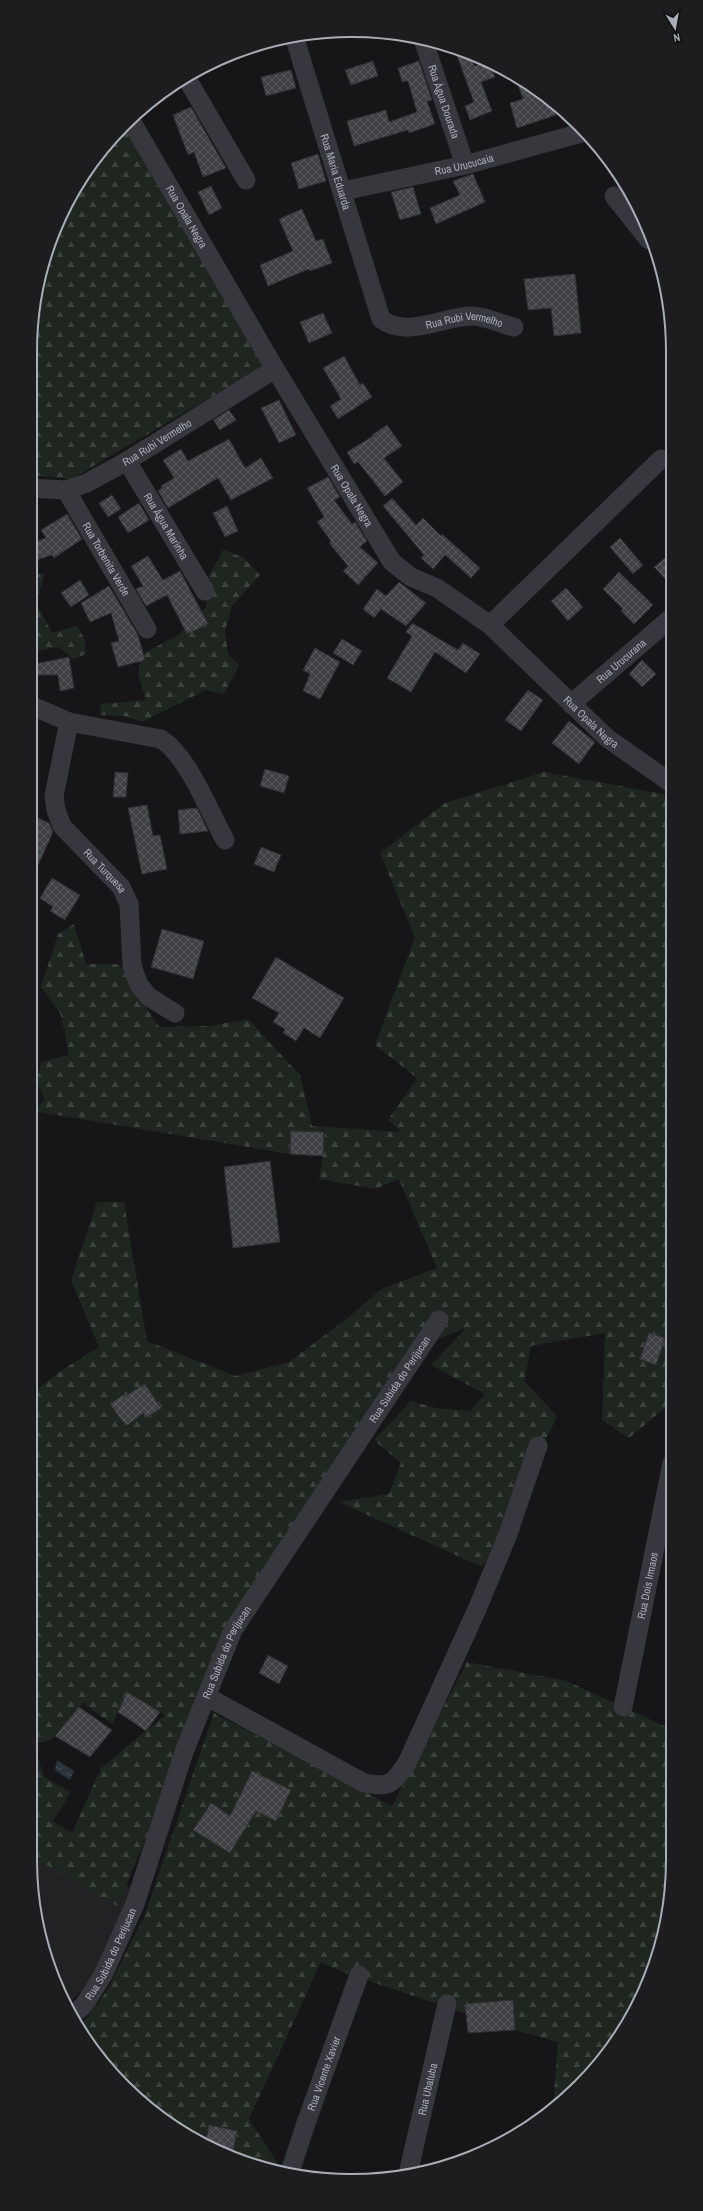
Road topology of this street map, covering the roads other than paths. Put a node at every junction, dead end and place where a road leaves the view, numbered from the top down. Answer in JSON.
{"nodes":[{"id":1,"x":296,"y":42,"type":"edge"},
{"id":2,"x":425,"y":46,"type":"edge"},
{"id":3,"x":189,"y":82,"type":"edge"},
{"id":4,"x":133,"y":125,"type":"edge"},
{"id":5,"x":578,"y":134,"type":"edge"},
{"id":6,"x":465,"y":164,"type":"junction"},
{"id":7,"x":246,"y":180,"type":"dead end"},
{"id":8,"x":343,"y":191,"type":"junction"},
{"id":9,"x":614,"y":196,"type":"dead end"},
{"id":10,"x":642,"y":231,"type":"edge"},
{"id":11,"x":376,"y":307,"type":"joint"},
{"id":12,"x":514,"y":327,"type":"dead end"},
{"id":13,"x":276,"y":369,"type":"junction"},
{"id":14,"x":661,"y":459,"type":"dead end"},
{"id":15,"x":127,"y":461,"type":"junction"},
{"id":16,"x":37,"y":488,"type":"edge"},
{"id":17,"x":66,"y":490,"type":"junction"},
{"id":18,"x":206,"y":591,"type":"dead end"},
{"id":19,"x":666,"y":622,"type":"edge"},
{"id":20,"x":490,"y":625,"type":"junction"},
{"id":21,"x":148,"y":628,"type":"dead end"},
{"id":22,"x":571,"y":704,"type":"junction"},
{"id":23,"x":37,"y":708,"type":"edge"},
{"id":24,"x":69,"y":722,"type":"junction"},
{"id":25,"x":666,"y":779,"type":"edge"},
{"id":26,"x":224,"y":840,"type":"dead end"},
{"id":27,"x":175,"y":1013,"type":"dead end"},
{"id":28,"x":439,"y":1320,"type":"dead end"},
{"id":29,"x":538,"y":1446,"type":"dead end"},
{"id":30,"x":666,"y":1493,"type":"edge"},
{"id":31,"x":206,"y":1696,"type":"junction"},
{"id":32,"x":623,"y":1707,"type":"dead end"},
{"id":33,"x":359,"y":1975,"type":"dead end"},
{"id":34,"x":447,"y":2004,"type":"dead end"},
{"id":35,"x":76,"y":2012,"type":"edge"},
{"id":36,"x":291,"y":2168,"type":"edge"},
{"id":37,"x":409,"y":2169,"type":"edge"}],
"edges":[{"from":1,"to":8,"type":"street","name":"Rua Maria Eduarda"},
{"from":2,"to":6,"type":"street","name":"Rua Água Dourada"},
{"from":3,"to":7,"type":"street"},
{"from":4,"to":13,"type":"street","name":"Rua Opala Negra"},
{"from":5,"to":6,"type":"street","name":"Rua Urucucaia"},
{"from":6,"to":8,"type":"street","name":"Rua Urucucaia"},
{"from":8,"to":11,"type":"street","name":"Rua Maria Eduarda"},
{"from":9,"to":10,"type":"street"},
{"from":11,"to":12,"type":"street","name":"Rua Rubi Vermelho"},
{"from":13,"to":15,"type":"street","name":"Rua Rubi Vermelho"},
{"from":13,"to":20,"type":"street","name":"Rua Opala Negra"},
{"from":14,"to":20,"type":"street"},
{"from":15,"to":17,"type":"street","name":"Rua Rubi Vermelho"},
{"from":15,"to":18,"type":"street","name":"Rua Água Marinha"},
{"from":16,"to":17,"type":"street","name":"Rua Rubi Vermelho"},
{"from":17,"to":21,"type":"street","name":"Rua Torbenita Verde"},
{"from":19,"to":22,"type":"street","name":"Rua Urucurana"},
{"from":20,"to":22,"type":"street","name":"Rua Opala Negra"},
{"from":22,"to":25,"type":"street","name":"Rua Opala Negra"},
{"from":23,"to":24,"type":"street"},
{"from":24,"to":26,"type":"street"},
{"from":24,"to":27,"type":"street","name":"Rua Turquesa"},
{"from":28,"to":31,"type":"street","name":"Rua Subida do Perijucan"},
{"from":29,"to":31,"type":"street"},
{"from":30,"to":32,"type":"street","name":"Rua Dois Irmaos"},
{"from":31,"to":35,"type":"street","name":"Rua Subida do Perijucan"},
{"from":33,"to":36,"type":"street","name":"Rua Vicente Xavier"},
{"from":34,"to":37,"type":"street","name":"Rua Ubatuba"}]}
